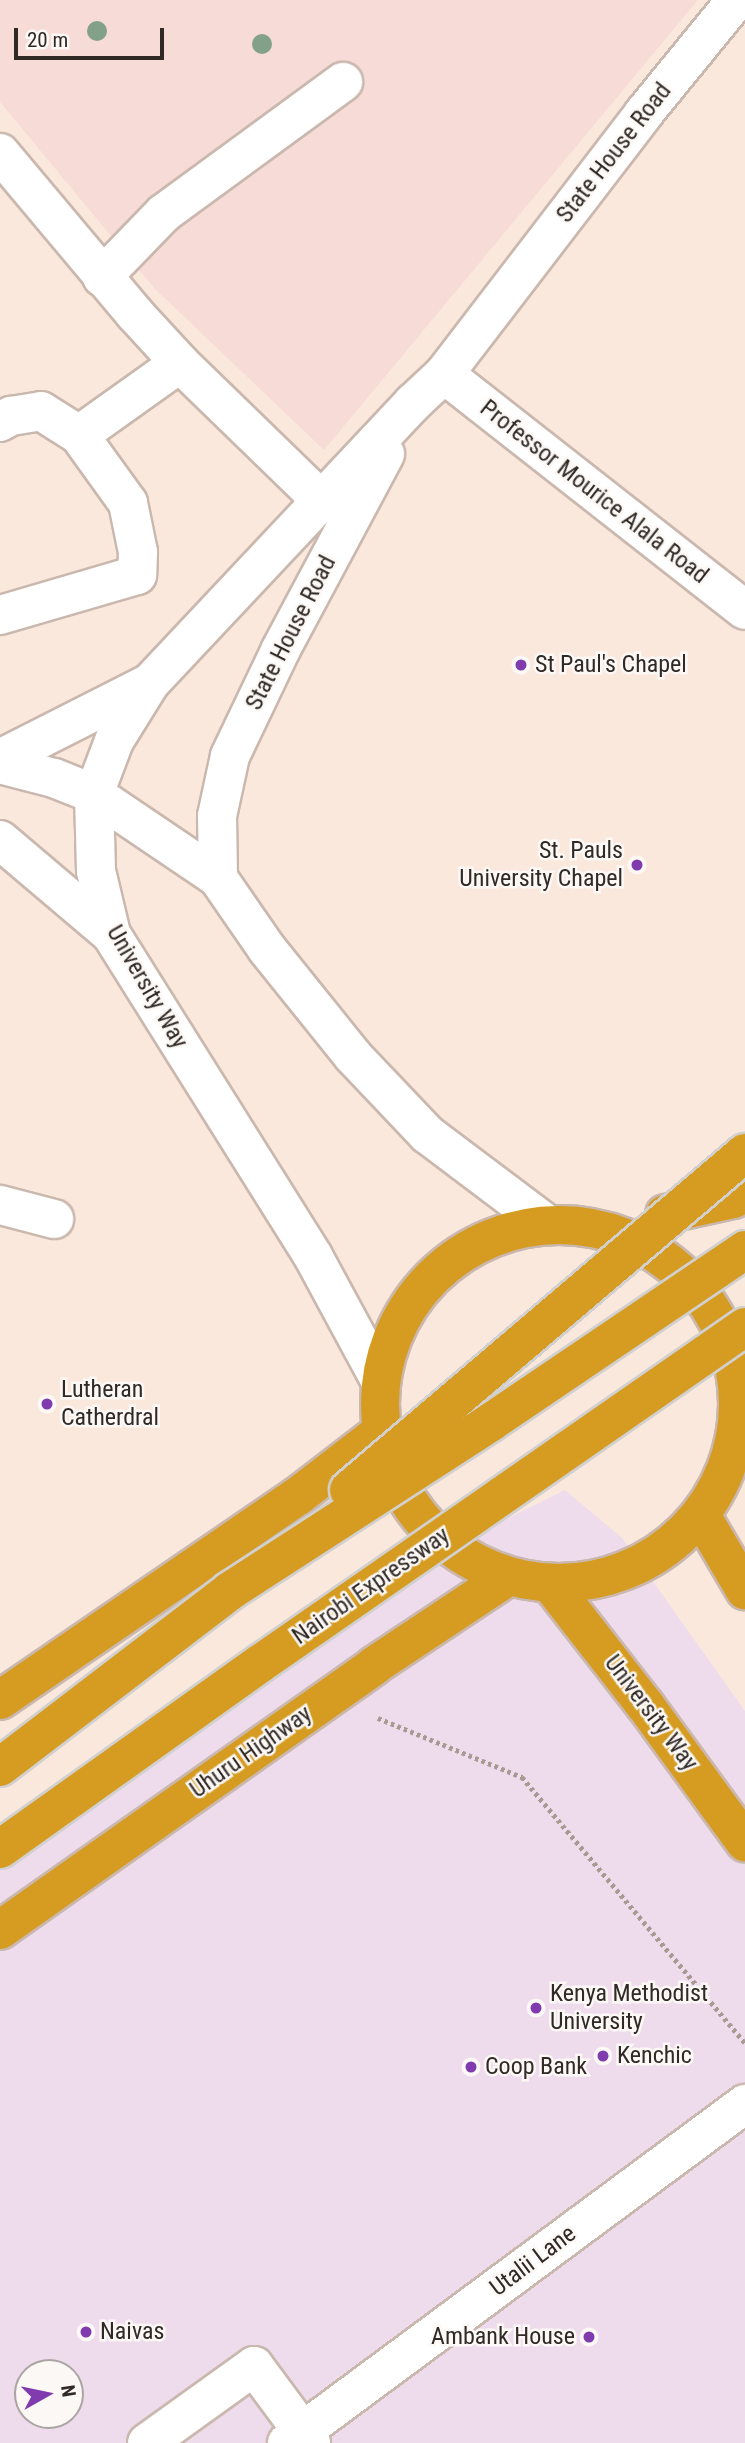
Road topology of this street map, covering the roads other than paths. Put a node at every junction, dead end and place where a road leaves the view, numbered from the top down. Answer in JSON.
{"nodes":[{"id":1,"x":736,"y":0,"type":"edge"},
{"id":2,"x":343,"y":82,"type":"dead end"},
{"id":3,"x":0,"y":153,"type":"edge"},
{"id":4,"x":102,"y":277,"type":"junction"},
{"id":5,"x":180,"y":363,"type":"junction"},
{"id":6,"x":444,"y":374,"type":"junction"},
{"id":7,"x":413,"y":403,"type":"junction"},
{"id":8,"x":0,"y":422,"type":"edge"},
{"id":9,"x":79,"y":435,"type":"junction"},
{"id":10,"x":323,"y":502,"type":"junction"},
{"id":11,"x":745,"y":610,"type":"edge"},
{"id":12,"x":0,"y":615,"type":"edge"},
{"id":13,"x":150,"y":683,"type":"junction"},
{"id":14,"x":0,"y":762,"type":"edge"},
{"id":15,"x":94,"y":794,"type":"junction"},
{"id":16,"x":0,"y":840,"type":"edge"},
{"id":17,"x":218,"y":878,"type":"junction"},
{"id":18,"x":111,"y":934,"type":"junction"},
{"id":19,"x":745,"y":1153,"type":"edge"},
{"id":20,"x":745,"y":1192,"type":"edge"},
{"id":21,"x":0,"y":1205,"type":"edge"},
{"id":22,"x":54,"y":1219,"type":"dead end"},
{"id":23,"x":545,"y":1223,"type":"junction"},
{"id":24,"x":602,"y":1228,"type":"junction"},
{"id":25,"x":745,"y":1250,"type":"edge"},
{"id":26,"x":745,"y":1327,"type":"edge"},
{"id":27,"x":380,"y":1380,"type":"junction"},
{"id":28,"x":381,"y":1432,"type":"junction"},
{"id":29,"x":742,"y":1441,"type":"edge"},
{"id":30,"x":702,"y":1517,"type":"junction"},
{"id":31,"x":506,"y":1578,"type":"junction"},
{"id":32,"x":553,"y":1587,"type":"junction"},
{"id":33,"x":745,"y":1590,"type":"edge"},
{"id":34,"x":230,"y":1591,"type":"junction"},
{"id":35,"x":0,"y":1700,"type":"edge"},
{"id":36,"x":0,"y":1767,"type":"edge"},
{"id":37,"x":745,"y":1842,"type":"edge"},
{"id":38,"x":0,"y":1849,"type":"edge"},
{"id":39,"x":0,"y":1930,"type":"edge"},
{"id":40,"x":745,"y":2104,"type":"edge"},
{"id":41,"x":301,"y":2439,"type":"edge"},
{"id":42,"x":147,"y":2443,"type":"edge"}],
"edges":[{"from":1,"to":6,"type":"street","name":"State House Road"},
{"from":2,"to":4,"type":"street"},
{"from":3,"to":4,"type":"street"},
{"from":4,"to":5,"type":"street"},
{"from":5,"to":9,"type":"street"},
{"from":5,"to":10,"type":"street"},
{"from":6,"to":7,"type":"street","name":"State House Road"},
{"from":6,"to":11,"type":"street","name":"Professor Mourice Alala Road"},
{"from":7,"to":10,"type":"street","name":"State House Road"},
{"from":7,"to":17,"type":"street","name":"State House Road"},
{"from":8,"to":9,"type":"street"},
{"from":9,"to":12,"type":"street"},
{"from":10,"to":13,"type":"street","name":"State House Road"},
{"from":13,"to":14,"type":"street"},
{"from":13,"to":15,"type":"street","name":"State House Road"},
{"from":14,"to":15,"type":"street"},
{"from":15,"to":17,"type":"street"},
{"from":15,"to":18,"type":"street","name":"University Way"},
{"from":16,"to":18,"type":"street"},
{"from":17,"to":23,"type":"street"},
{"from":18,"to":27,"type":"street","name":"University Way"},
{"from":19,"to":34,"type":"highway","bridge":true},
{"from":20,"to":24,"type":"highway"},
{"from":21,"to":22,"type":"street"},
{"from":23,"to":24,"type":"highway"},
{"from":23,"to":27,"type":"highway"},
{"from":24,"to":29,"type":"highway"},
{"from":25,"to":34,"type":"highway","bridge":true},
{"from":26,"to":38,"type":"highway","name":"Nairobi Expressway","bridge":true},
{"from":27,"to":28,"type":"highway"},
{"from":28,"to":31,"type":"highway"},
{"from":28,"to":35,"type":"highway"},
{"from":29,"to":30,"type":"highway"},
{"from":30,"to":32,"type":"highway"},
{"from":30,"to":33,"type":"highway"},
{"from":31,"to":32,"type":"highway"},
{"from":31,"to":39,"type":"highway","name":"Uhuru Highway"},
{"from":32,"to":37,"type":"highway","name":"University Way"},
{"from":34,"to":36,"type":"highway","bridge":true},
{"from":40,"to":41,"type":"street","name":"Utalii Lane"},
{"from":41,"to":42,"type":"street"}]}
